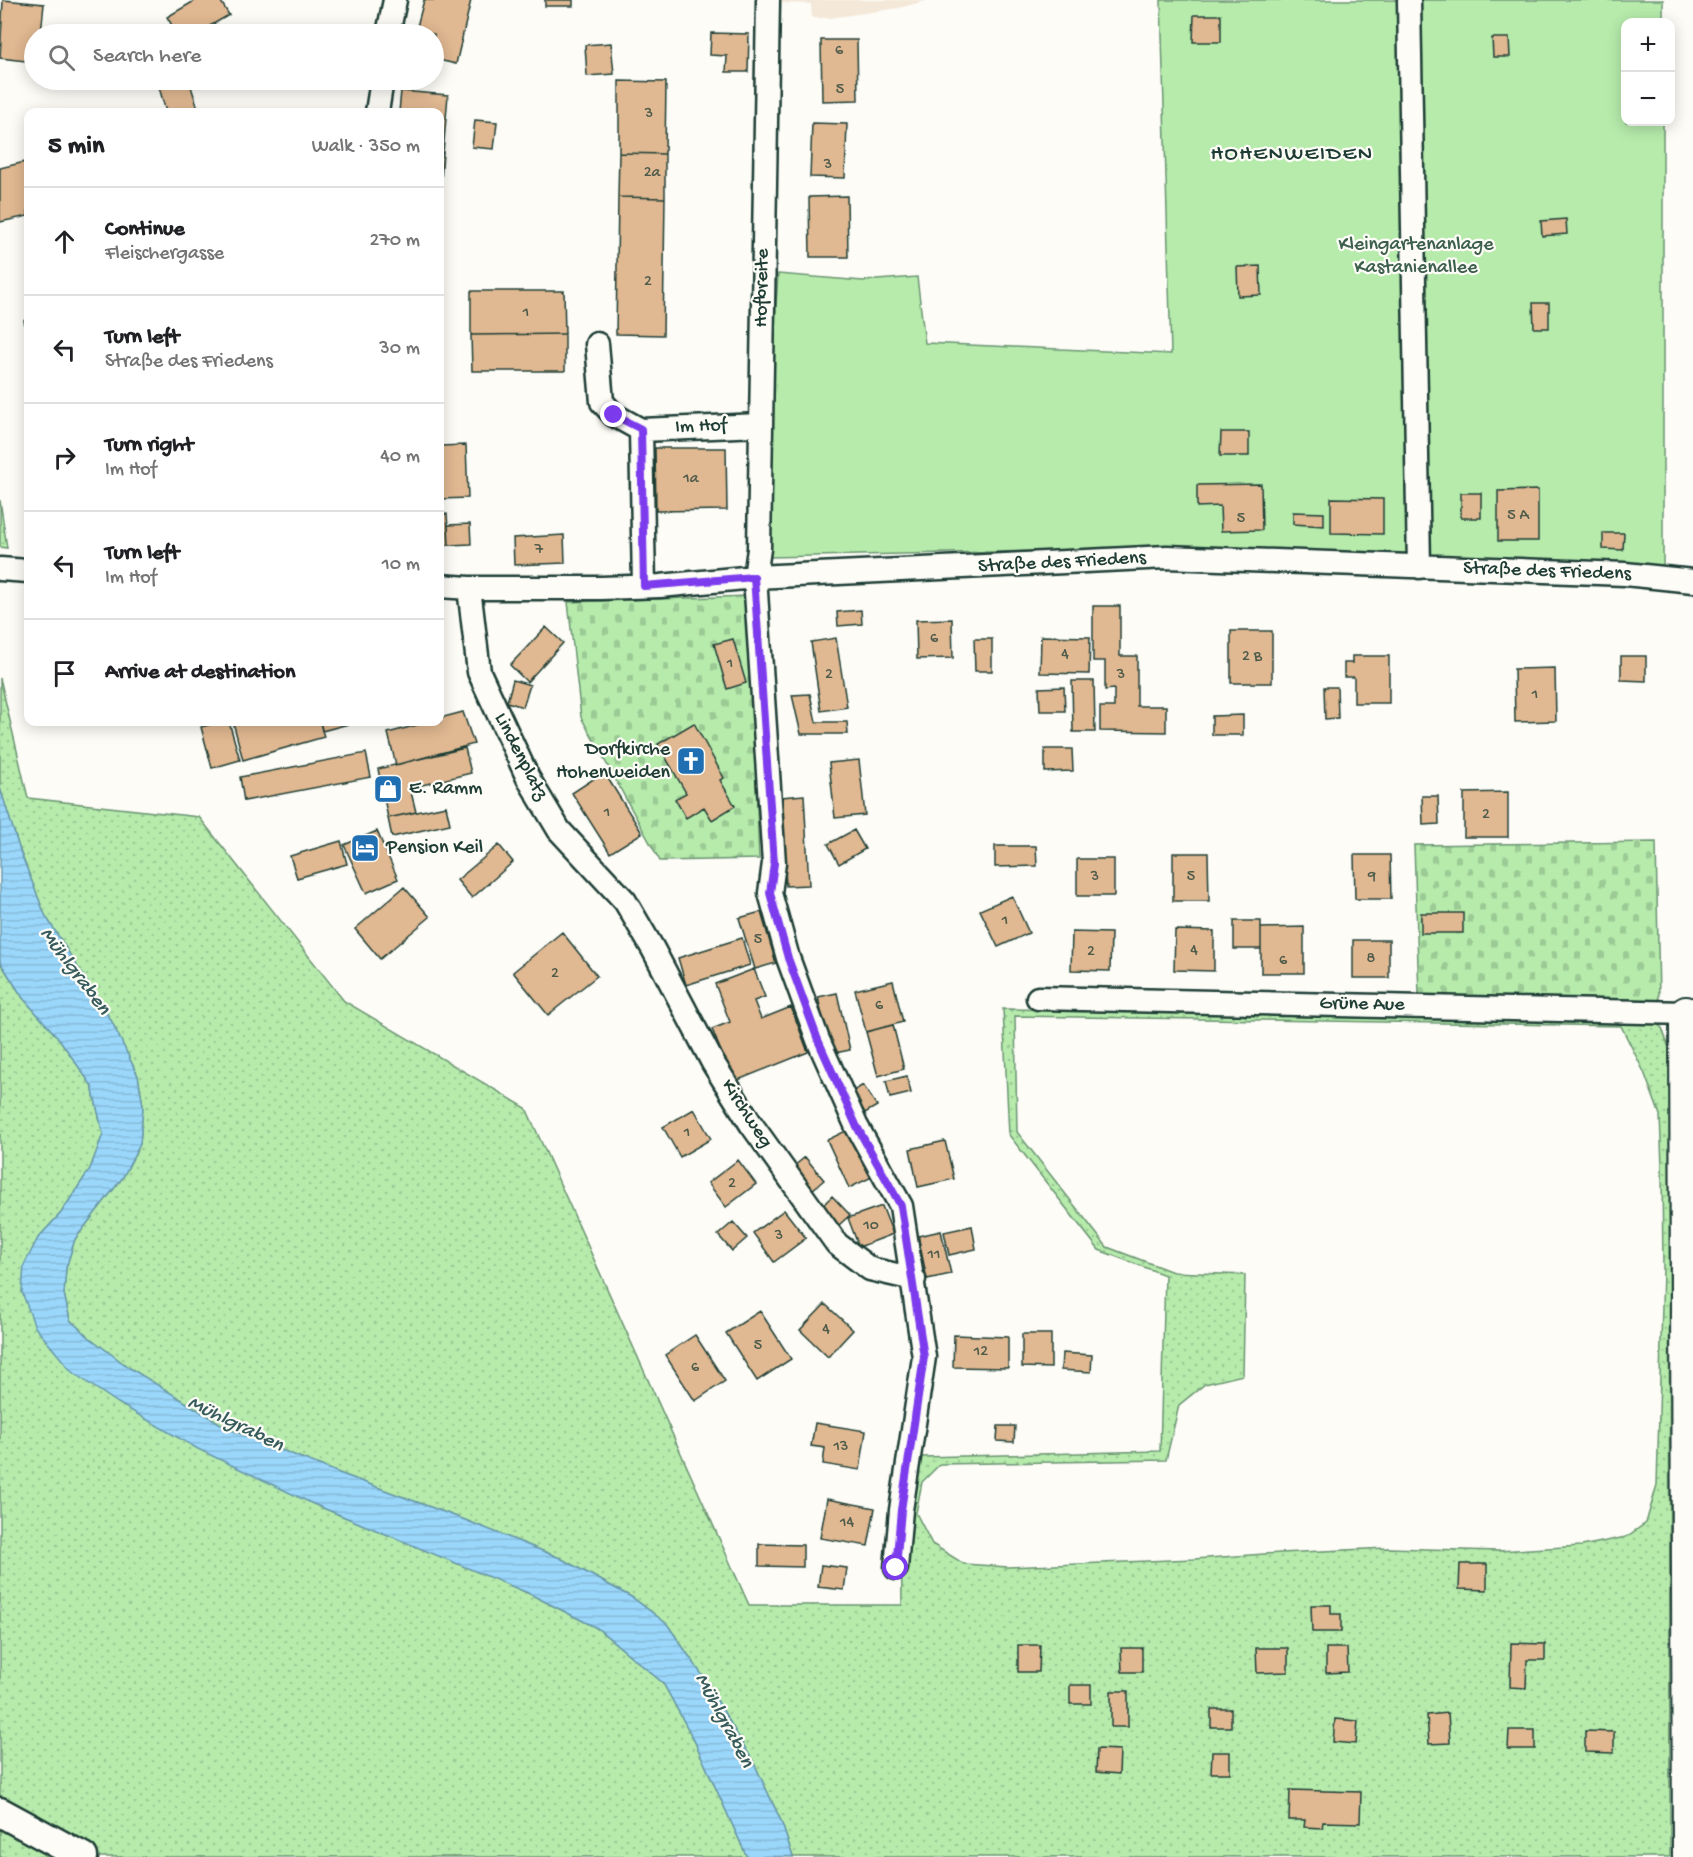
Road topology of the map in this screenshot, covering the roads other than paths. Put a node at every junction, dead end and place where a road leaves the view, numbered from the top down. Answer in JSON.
{"nodes":[{"id":1,"x":395,"y":0,"type":"edge"},
{"id":2,"x":768,"y":0,"type":"edge"},
{"id":3,"x":1409,"y":0,"type":"edge"},
{"id":4,"x":390,"y":24,"type":"edge"},
{"id":5,"x":380,"y":90,"type":"edge"},
{"id":6,"x":378,"y":108,"type":"edge"},
{"id":7,"x":597,"y":344,"type":"dead end"},
{"id":8,"x":760,"y":426,"type":"junction"},
{"id":9,"x":641,"y":429,"type":"junction"},
{"id":10,"x":1419,"y":567,"type":"junction"},
{"id":11,"x":0,"y":569,"type":"edge"},
{"id":12,"x":24,"y":571,"type":"edge"},
{"id":13,"x":754,"y":577,"type":"junction"},
{"id":14,"x":1689,"y":581,"type":"edge"},
{"id":15,"x":444,"y":586,"type":"edge"},
{"id":16,"x":644,"y":586,"type":"junction"},
{"id":17,"x":469,"y":588,"type":"junction"},
{"id":18,"x":625,"y":901,"type":"joint"},
{"id":19,"x":1038,"y":998,"type":"dead end"},
{"id":20,"x":1686,"y":1013,"type":"joint"},
{"id":21,"x":914,"y":1279,"type":"junction"},
{"id":22,"x":896,"y":1568,"type":"dead end"},
{"id":23,"x":0,"y":1812,"type":"edge"},
{"id":24,"x":83,"y":1857,"type":"edge"},
{"id":25,"x":1689,"y":1857,"type":"edge"}],
"edges":[{"from":1,"to":4,"type":"street"},
{"from":2,"to":8,"type":"street","name":"Hofbreite"},
{"from":3,"to":10,"type":"street"},
{"from":5,"to":6,"type":"street"},
{"from":7,"to":9,"type":"street","name":"Im Hof"},
{"from":8,"to":9,"type":"street","name":"Im Hof"},
{"from":8,"to":13,"type":"street","name":"Hofbreite"},
{"from":9,"to":16,"type":"street"},
{"from":10,"to":13,"type":"street","name":"Straße des Friedens"},
{"from":10,"to":14,"type":"street","name":"Straße des Friedens"},
{"from":11,"to":12,"type":"street"},
{"from":13,"to":16,"type":"street","name":"Straße des Friedens"},
{"from":13,"to":21,"type":"street","name":"Hofbreite"},
{"from":15,"to":17,"type":"street","name":"Straße des Friedens"},
{"from":16,"to":17,"type":"street","name":"Straße des Friedens"},
{"from":17,"to":18,"type":"street","name":"Lindenplatz"},
{"from":18,"to":21,"type":"street","name":"Kirchweg"},
{"from":19,"to":20,"type":"street","name":"Grüne Aue"},
{"from":20,"to":25,"type":"main road"},
{"from":21,"to":22,"type":"street","name":"Hofbreite"},
{"from":23,"to":24,"type":"street"}]}
